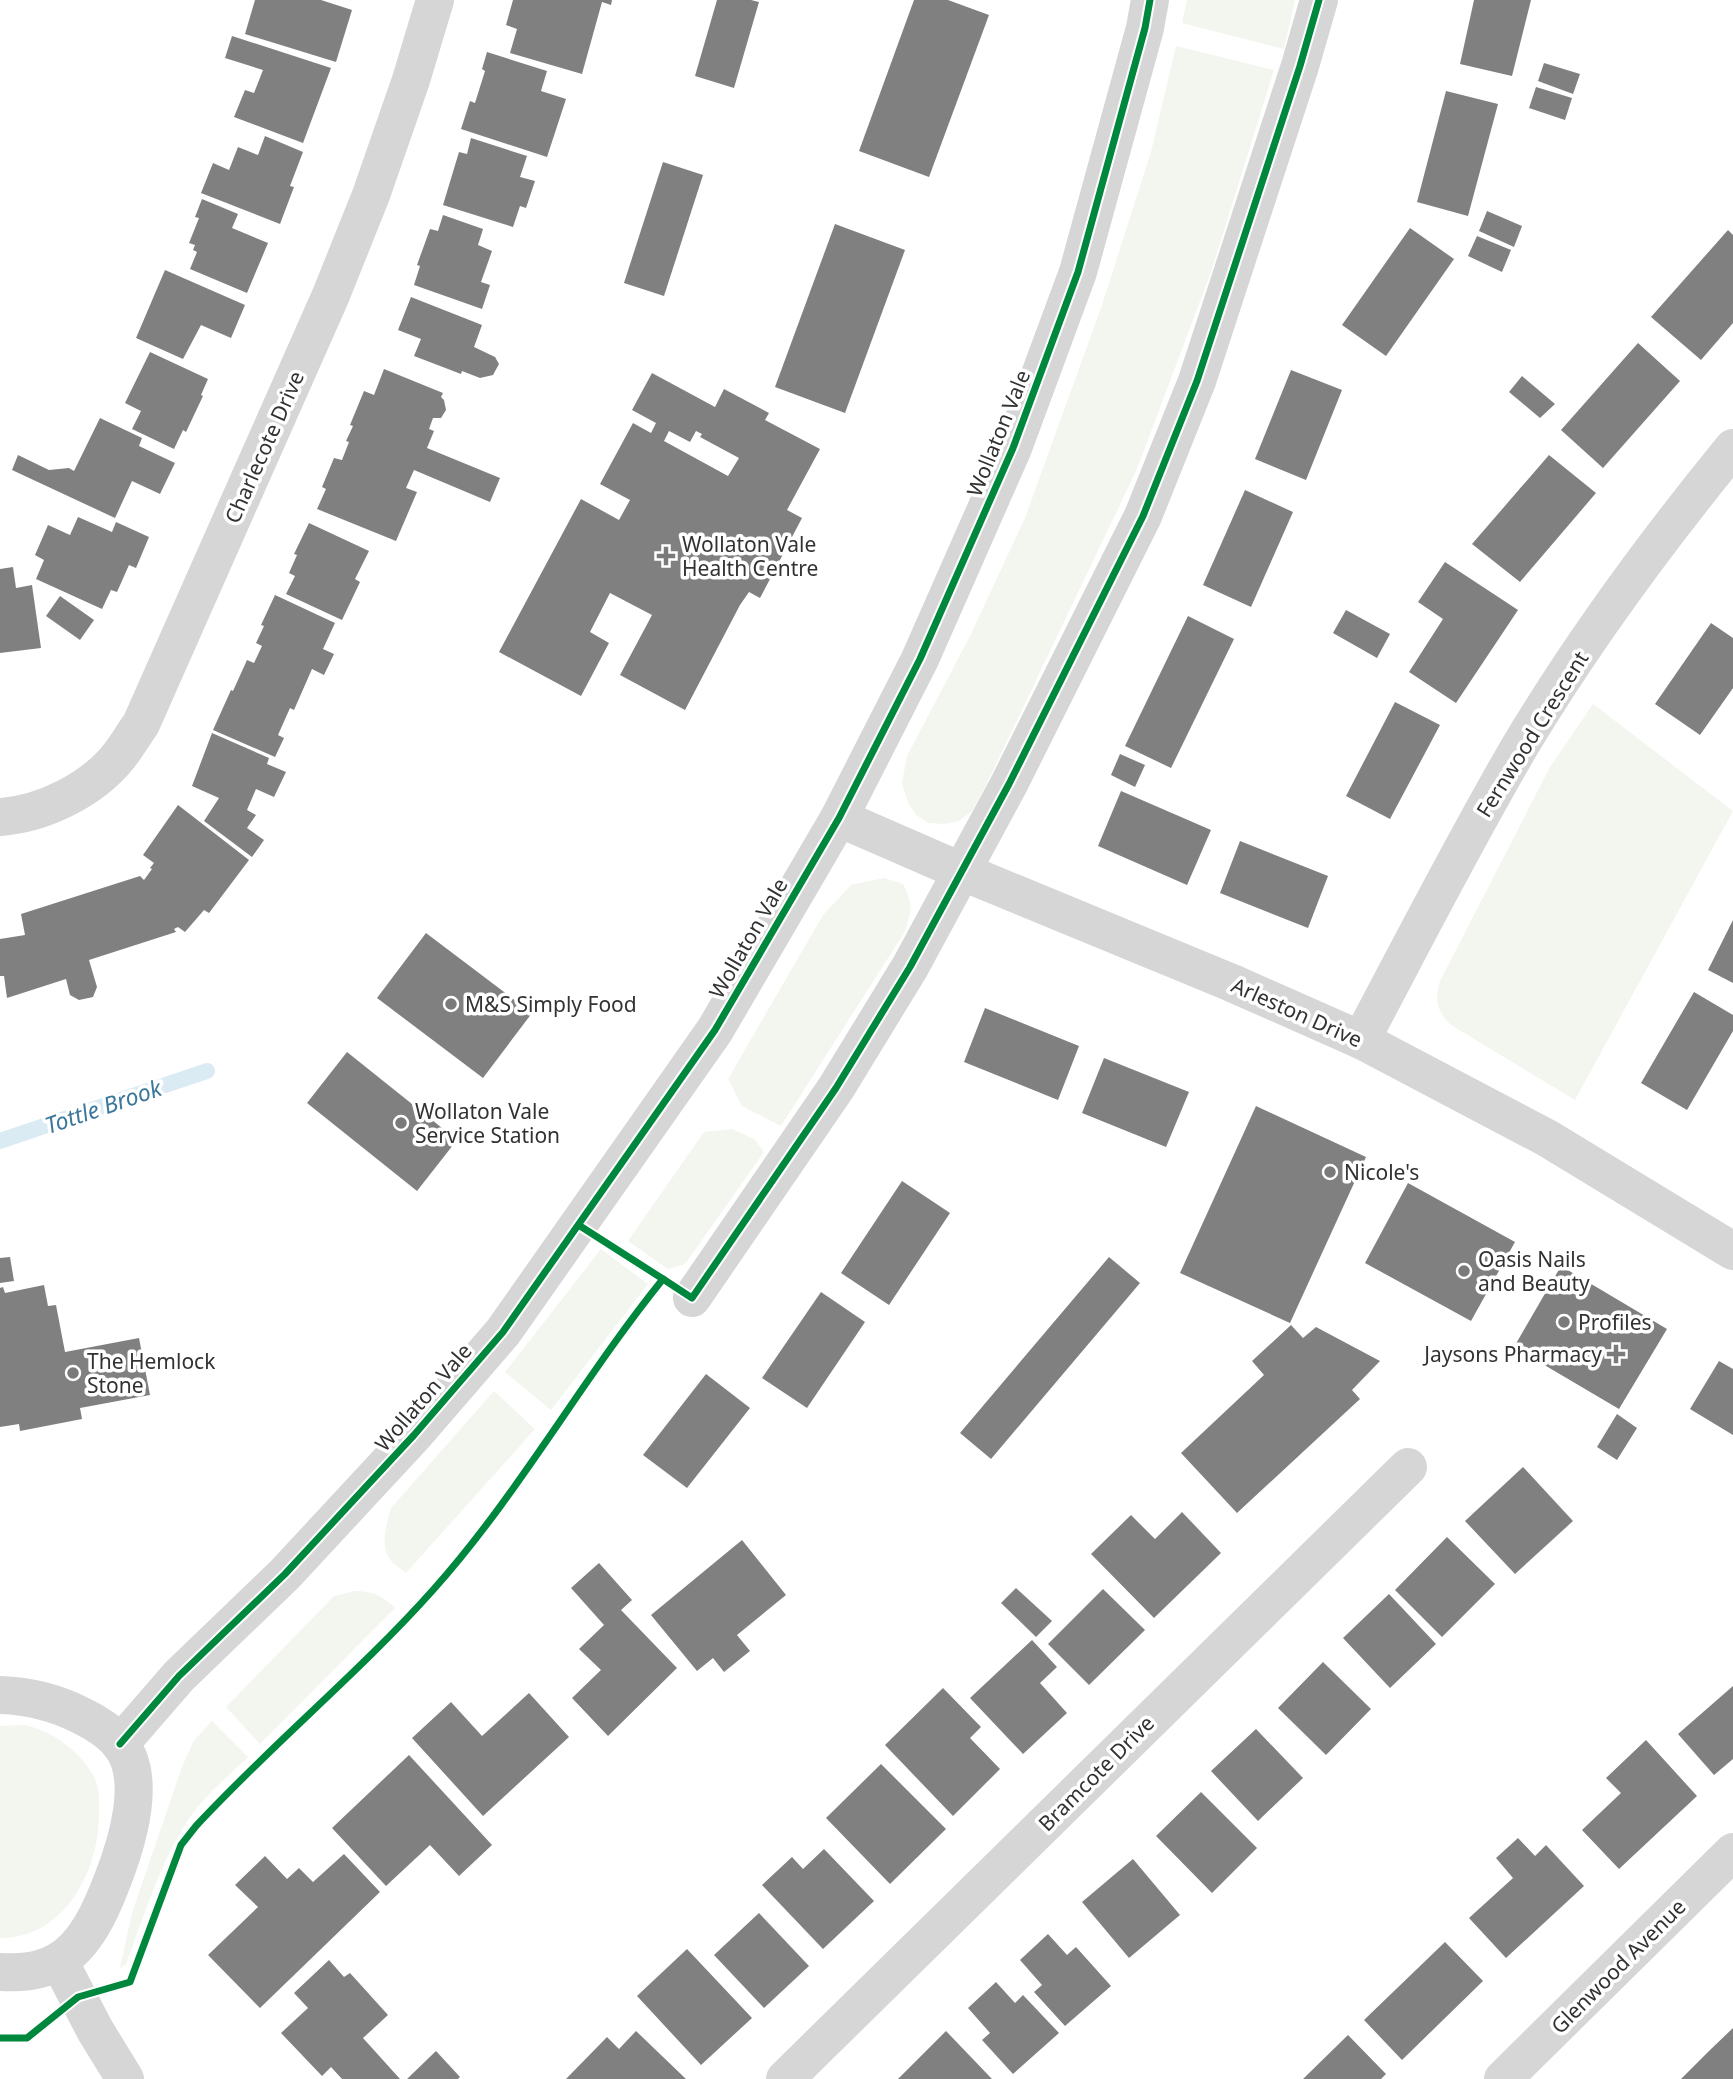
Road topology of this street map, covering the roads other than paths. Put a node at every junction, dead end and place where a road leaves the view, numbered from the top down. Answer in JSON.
{"nodes":[{"id":1,"x":435,"y":0,"type":"edge"},
{"id":2,"x":1150,"y":0,"type":"edge"},
{"id":3,"x":1319,"y":0,"type":"edge"},
{"id":4,"x":1733,"y":448,"type":"edge"},
{"id":5,"x":0,"y":817,"type":"edge"},
{"id":6,"x":839,"y":818,"type":"junction"},
{"id":7,"x":963,"y":872,"type":"junction"},
{"id":8,"x":1361,"y":1040,"type":"junction"},
{"id":9,"x":1733,"y":1251,"type":"edge"},
{"id":10,"x":692,"y":1298,"type":"dead end"},
{"id":11,"x":1408,"y":1467,"type":"dead end"},
{"id":12,"x":0,"y":1695,"type":"edge"},
{"id":13,"x":120,"y":1744,"type":"junction"},
{"id":14,"x":1733,"y":1852,"type":"edge"},
{"id":15,"x":59,"y":1961,"type":"junction"},
{"id":16,"x":0,"y":1972,"type":"edge"},
{"id":17,"x":125,"y":2079,"type":"edge"},
{"id":18,"x":785,"y":2079,"type":"edge"},
{"id":19,"x":1503,"y":2079,"type":"edge"}],
"edges":[{"from":1,"to":5,"type":"street","name":"Charlecote Drive"},
{"from":2,"to":6,"type":"street","name":"Wollaton Vale"},
{"from":3,"to":7,"type":"street"},
{"from":4,"to":8,"type":"street","name":"Fernwood Crescent"},
{"from":6,"to":7,"type":"street","name":"Arleston Drive"},
{"from":6,"to":13,"type":"street","name":"Wollaton Vale"},
{"from":7,"to":8,"type":"street","name":"Arleston Drive"},
{"from":7,"to":10,"type":"street"},
{"from":8,"to":9,"type":"street","name":"Arleston Drive"},
{"from":11,"to":18,"type":"street","name":"Bramcote Drive"},
{"from":12,"to":13,"type":"street"},
{"from":13,"to":15,"type":"street"},
{"from":14,"to":19,"type":"street","name":"Glenwood Avenue"},
{"from":15,"to":16,"type":"street"},
{"from":15,"to":17,"type":"street"}]}
